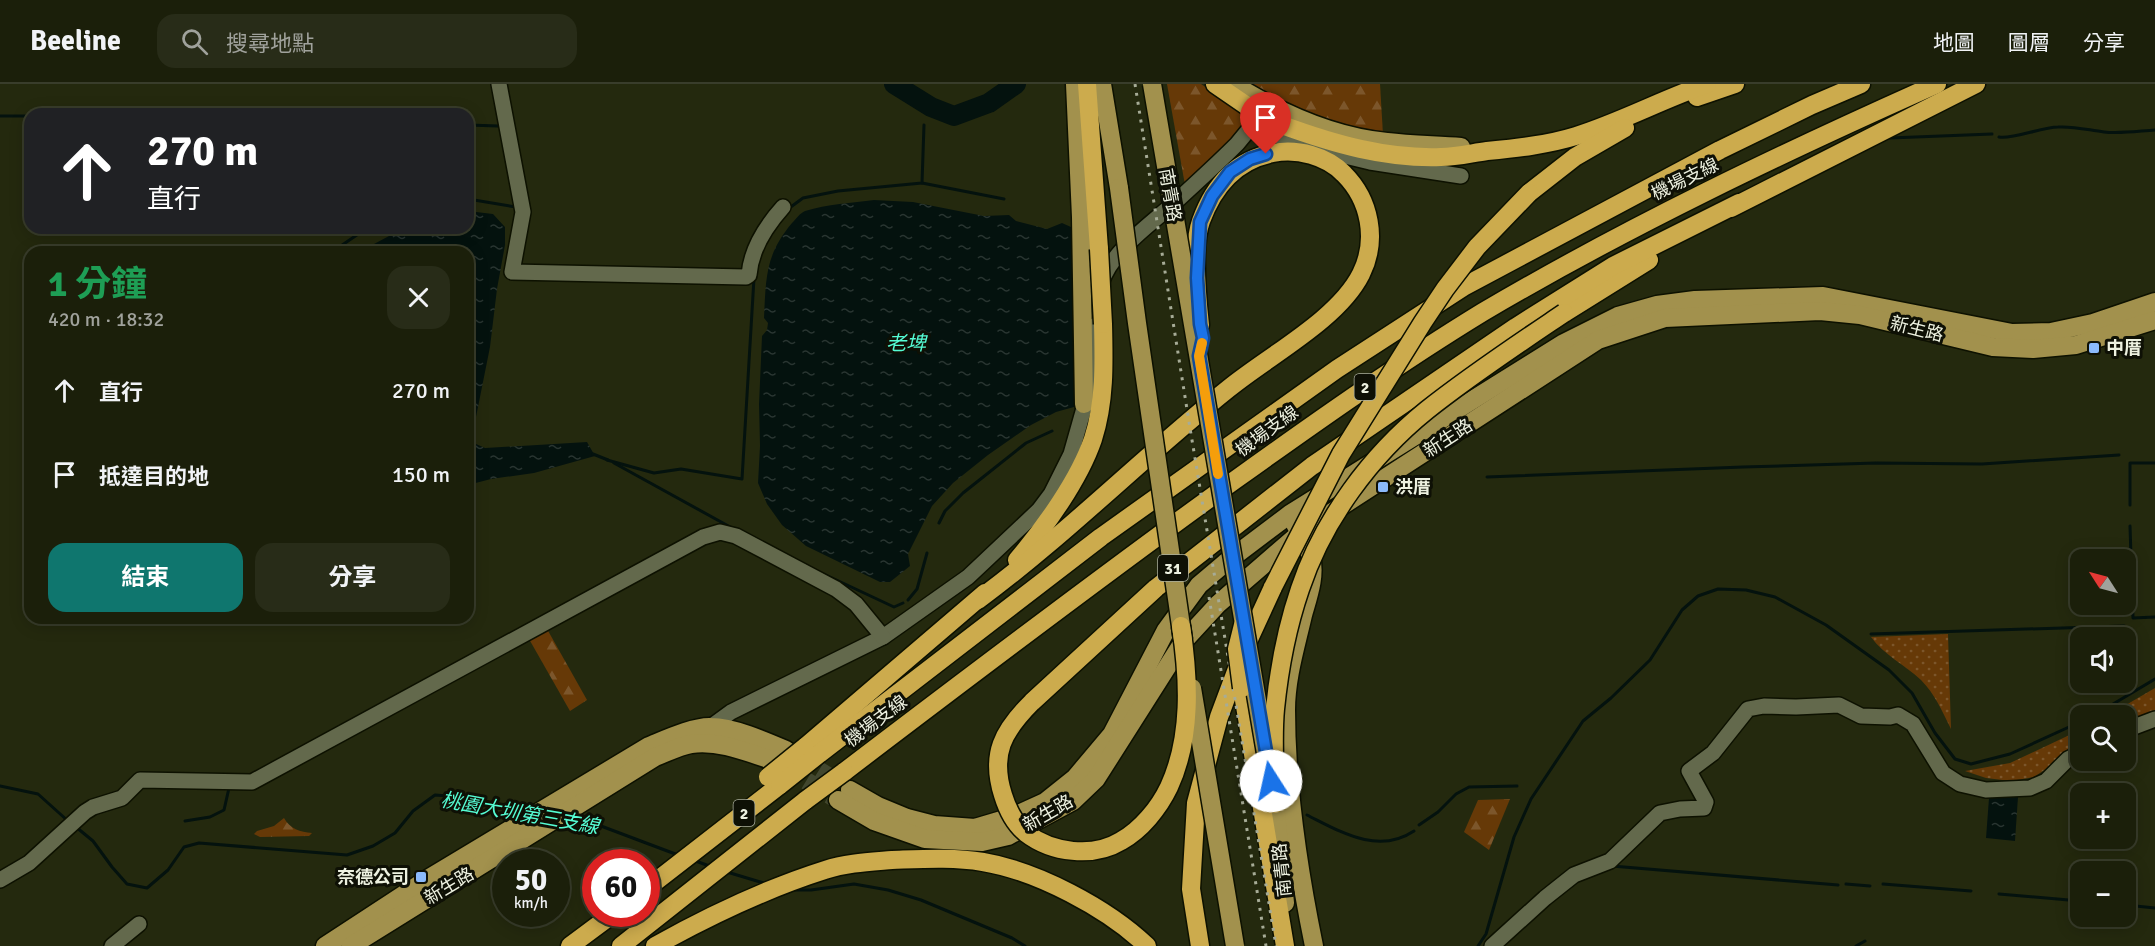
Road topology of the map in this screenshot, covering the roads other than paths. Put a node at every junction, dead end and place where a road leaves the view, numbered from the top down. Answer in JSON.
{"nodes":[{"id":1,"x":499,"y":84,"type":"edge"},
{"id":2,"x":1074,"y":84,"type":"edge"},
{"id":3,"x":1087,"y":84,"type":"edge"},
{"id":4,"x":1102,"y":84,"type":"edge"},
{"id":5,"x":1152,"y":84,"type":"edge"},
{"id":6,"x":1215,"y":84,"type":"edge"},
{"id":7,"x":1233,"y":84,"type":"edge"},
{"id":8,"x":1707,"y":84,"type":"edge"},
{"id":9,"x":1735,"y":84,"type":"edge"},
{"id":10,"x":1860,"y":84,"type":"edge"},
{"id":11,"x":1936,"y":84,"type":"edge"},
{"id":12,"x":1976,"y":84,"type":"edge"},
{"id":13,"x":1264,"y":103,"type":"junction"},
{"id":14,"x":1251,"y":127,"type":"junction"},
{"id":15,"x":1461,"y":147,"type":"dead end"},
{"id":16,"x":1461,"y":176,"type":"dead end"},
{"id":17,"x":1739,"y":203,"type":"junction"},
{"id":18,"x":783,"y":207,"type":"dead end"},
{"id":19,"x":1083,"y":272,"type":"junction"},
{"id":20,"x":1104,"y":275,"type":"junction"},
{"id":21,"x":2155,"y":302,"type":"edge"},
{"id":22,"x":2155,"y":320,"type":"edge"},
{"id":23,"x":1199,"y":356,"type":"junction"},
{"id":24,"x":1084,"y":404,"type":"junction"},
{"id":25,"x":1290,"y":514,"type":"junction"},
{"id":26,"x":1300,"y":533,"type":"junction"},
{"id":27,"x":978,"y":600,"type":"junction"},
{"id":28,"x":1243,"y":625,"type":"junction"},
{"id":29,"x":1181,"y":626,"type":"junction"},
{"id":30,"x":882,"y":637,"type":"junction"},
{"id":31,"x":2155,"y":719,"type":"edge"},
{"id":32,"x":710,"y":726,"type":"junction"},
{"id":33,"x":2136,"y":726,"type":"edge"},
{"id":34,"x":689,"y":744,"type":"junction"},
{"id":35,"x":812,"y":751,"type":"junction"},
{"id":36,"x":2070,"y":758,"type":"edge"},
{"id":37,"x":777,"y":768,"type":"junction"},
{"id":38,"x":579,"y":796,"type":"junction"},
{"id":39,"x":1275,"y":804,"type":"junction"},
{"id":40,"x":528,"y":828,"type":"junction"},
{"id":41,"x":955,"y":859,"type":"junction"},
{"id":42,"x":660,"y":874,"type":"edge"},
{"id":43,"x":0,"y":880,"type":"edge"},
{"id":44,"x":139,"y":924,"type":"dead end"},
{"id":45,"x":595,"y":927,"type":"edge"},
{"id":46,"x":575,"y":943,"type":"edge"},
{"id":47,"x":112,"y":946,"type":"edge"},
{"id":48,"x":325,"y":946,"type":"edge"},
{"id":49,"x":351,"y":946,"type":"edge"},
{"id":50,"x":621,"y":946,"type":"edge"},
{"id":51,"x":655,"y":946,"type":"edge"},
{"id":52,"x":1129,"y":946,"type":"edge"},
{"id":53,"x":1147,"y":946,"type":"edge"},
{"id":54,"x":1200,"y":946,"type":"edge"},
{"id":55,"x":1235,"y":946,"type":"edge"},
{"id":56,"x":1286,"y":946,"type":"edge"},
{"id":57,"x":1292,"y":946,"type":"edge"},
{"id":58,"x":1314,"y":946,"type":"edge"},
{"id":59,"x":1492,"y":946,"type":"edge"}],
"edges":[{"from":1,"to":18,"type":"street"},
{"from":2,"to":19,"type":"main road"},
{"from":3,"to":27,"type":"highway","bridge":true},
{"from":4,"to":29,"type":"main road","number":"31","bridge":true},
{"from":5,"to":23,"type":"main road","name":"南青路","bridge":true},
{"from":6,"to":8,"type":"highway","bridge":true},
{"from":7,"to":13,"type":"main road"},
{"from":9,"to":54,"type":"highway","bridge":true},
{"from":10,"to":35,"type":"highway","name":"機場支線","number":"2"},
{"from":11,"to":50,"type":"highway","name":"機場支線","number":"2","bridge":true},
{"from":12,"to":17,"type":"highway"},
{"from":13,"to":14,"type":"street"},
{"from":13,"to":15,"type":"main road"},
{"from":14,"to":16,"type":"street"},
{"from":14,"to":20,"type":"street"},
{"from":17,"to":29,"type":"highway","bridge":true},
{"from":17,"to":39,"type":"highway","bridge":true},
{"from":19,"to":20,"type":"main road"},
{"from":19,"to":24,"type":"main road"},
{"from":20,"to":24,"type":"street"},
{"from":21,"to":25,"type":"main road","name":"新生路"},
{"from":22,"to":26,"type":"main road","name":"新生路"},
{"from":23,"to":27,"type":"highway"},
{"from":23,"to":28,"type":"main road","name":"南青路","bridge":true},
{"from":24,"to":30,"type":"street"},
{"from":25,"to":26,"type":"main road","name":"南青路"},
{"from":25,"to":26,"type":"main road","name":"新生路"},
{"from":26,"to":58,"type":"main road","name":"南青路"},
{"from":27,"to":35,"type":"highway"},
{"from":28,"to":39,"type":"main road","name":"南青路","bridge":true},
{"from":28,"to":56,"type":"highway","bridge":true},
{"from":29,"to":55,"type":"main road","number":"31","bridge":true},
{"from":30,"to":32,"type":"street"},
{"from":30,"to":43,"type":"street"},
{"from":31,"to":33,"type":"street"},
{"from":32,"to":34,"type":"street"},
{"from":32,"to":37,"type":"main road","name":"新生路"},
{"from":32,"to":38,"type":"main road","name":"新生路"},
{"from":34,"to":37,"type":"main road","name":"新生路"},
{"from":34,"to":38,"type":"main road","name":"新生路"},
{"from":35,"to":37,"type":"highway","name":"機場支線","number":"2","bridge":true},
{"from":36,"to":59,"type":"street"},
{"from":37,"to":42,"type":"highway","name":"機場支線","number":"2"},
{"from":38,"to":40,"type":"main road","name":"新生路"},
{"from":39,"to":57,"type":"main road","name":"南青路"},
{"from":40,"to":48,"type":"main road","name":"新生路"},
{"from":40,"to":49,"type":"main road","name":"新生路"},
{"from":41,"to":51,"type":"highway"},
{"from":41,"to":52,"type":"highway"},
{"from":41,"to":53,"type":"highway"},
{"from":44,"to":47,"type":"street"},
{"from":45,"to":46,"type":"highway"}]}
